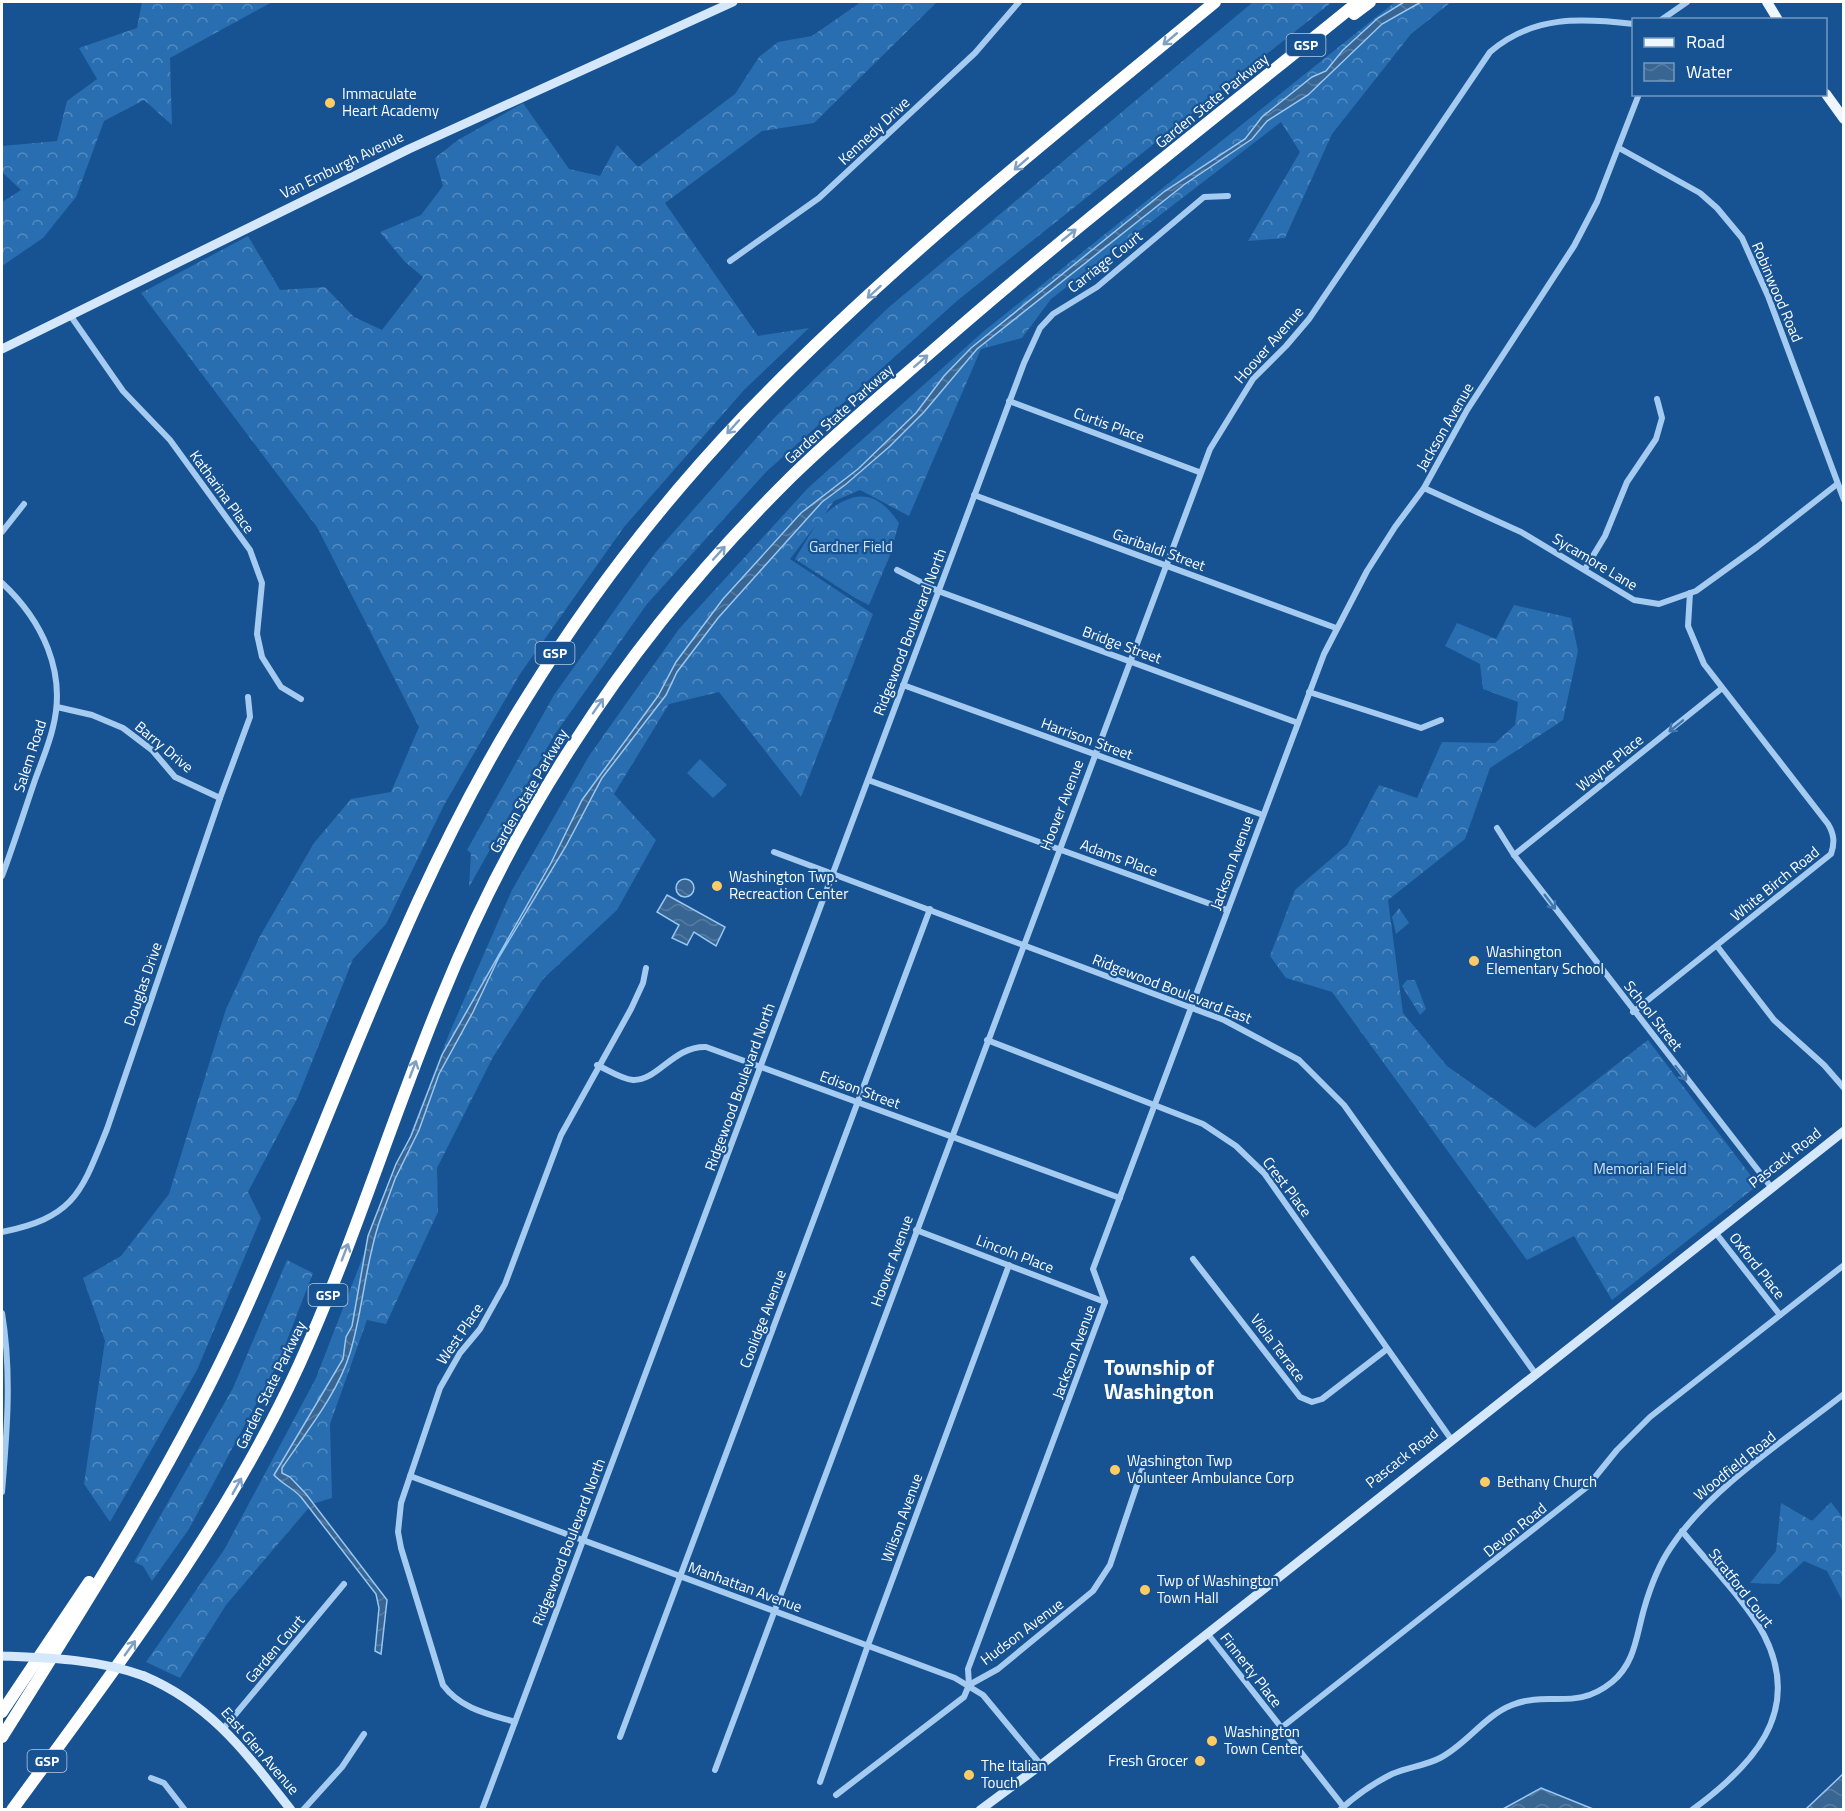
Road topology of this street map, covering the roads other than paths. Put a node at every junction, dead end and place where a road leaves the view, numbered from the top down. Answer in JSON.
{"nodes":[{"id":1,"x":733,"y":2,"type":"edge"},
{"id":2,"x":1019,"y":2,"type":"edge"},
{"id":3,"x":1215,"y":2,"type":"edge"},
{"id":4,"x":1358,"y":2,"type":"edge"},
{"id":5,"x":1370,"y":2,"type":"edge"},
{"id":6,"x":1687,"y":2,"type":"edge"},
{"id":7,"x":1767,"y":2,"type":"edge"},
{"id":8,"x":1664,"y":18,"type":"edge"},
{"id":9,"x":1777,"y":18,"type":"edge"},
{"id":10,"x":1632,"y":24,"type":"edge"},
{"id":11,"x":1254,"y":88,"type":"junction"},
{"id":12,"x":1827,"y":95,"type":"edge"},
{"id":13,"x":1638,"y":96,"type":"edge"},
{"id":14,"x":1844,"y":119,"type":"edge"},
{"id":15,"x":1619,"y":148,"type":"junction"},
{"id":16,"x":1228,"y":196,"type":"dead end"},
{"id":17,"x":730,"y":261,"type":"dead end"},
{"id":18,"x":69,"y":315,"type":"junction"},
{"id":19,"x":2,"y":349,"type":"edge"},
{"id":20,"x":1020,"y":373,"type":"joint"},
{"id":21,"x":1657,"y":399,"type":"dead end"},
{"id":22,"x":1009,"y":401,"type":"junction"},
{"id":23,"x":1199,"y":472,"type":"junction"},
{"id":24,"x":1836,"y":485,"type":"junction"},
{"id":25,"x":1424,"y":488,"type":"junction"},
{"id":26,"x":974,"y":495,"type":"junction"},
{"id":27,"x":1844,"y":500,"type":"edge"},
{"id":28,"x":24,"y":504,"type":"dead end"},
{"id":29,"x":2,"y":532,"type":"edge"},
{"id":30,"x":1164,"y":565,"type":"junction"},
{"id":31,"x":1585,"y":569,"type":"junction"},
{"id":32,"x":897,"y":570,"type":"dead end"},
{"id":33,"x":2,"y":583,"type":"edge"},
{"id":34,"x":939,"y":591,"type":"junction"},
{"id":35,"x":1690,"y":593,"type":"junction"},
{"id":36,"x":1336,"y":628,"type":"junction"},
{"id":37,"x":1129,"y":660,"type":"junction"},
{"id":38,"x":903,"y":685,"type":"junction"},
{"id":39,"x":1721,"y":689,"type":"junction"},
{"id":40,"x":1310,"y":692,"type":"junction"},
{"id":41,"x":248,"y":697,"type":"dead end"},
{"id":42,"x":301,"y":699,"type":"dead end"},
{"id":43,"x":57,"y":707,"type":"junction"},
{"id":44,"x":1441,"y":720,"type":"dead end"},
{"id":45,"x":1298,"y":723,"type":"junction"},
{"id":46,"x":1094,"y":754,"type":"junction"},
{"id":47,"x":868,"y":780,"type":"junction"},
{"id":48,"x":220,"y":798,"type":"junction"},
{"id":49,"x":1263,"y":816,"type":"junction"},
{"id":50,"x":1497,"y":828,"type":"dead end"},
{"id":51,"x":1058,"y":849,"type":"junction"},
{"id":52,"x":774,"y":852,"type":"dead end"},
{"id":53,"x":1514,"y":855,"type":"junction"},
{"id":54,"x":833,"y":873,"type":"junction"},
{"id":55,"x":2,"y":876,"type":"edge"},
{"id":56,"x":930,"y":909,"type":"junction"},
{"id":57,"x":1227,"y":910,"type":"junction"},
{"id":58,"x":1022,"y":944,"type":"junction"},
{"id":59,"x":1717,"y":946,"type":"junction"},
{"id":60,"x":646,"y":968,"type":"dead end"},
{"id":61,"x":1191,"y":1008,"type":"junction"},
{"id":62,"x":1633,"y":1012,"type":"junction"},
{"id":63,"x":987,"y":1040,"type":"junction"},
{"id":64,"x":597,"y":1065,"type":"junction"},
{"id":65,"x":760,"y":1067,"type":"junction"},
{"id":66,"x":1844,"y":1088,"type":"edge"},
{"id":67,"x":857,"y":1102,"type":"junction"},
{"id":68,"x":1155,"y":1105,"type":"junction"},
{"id":69,"x":1844,"y":1131,"type":"edge"},
{"id":70,"x":951,"y":1136,"type":"junction"},
{"id":71,"x":1772,"y":1187,"type":"junction"},
{"id":72,"x":1120,"y":1198,"type":"junction"},
{"id":73,"x":916,"y":1230,"type":"junction"},
{"id":74,"x":2,"y":1232,"type":"edge"},
{"id":75,"x":1715,"y":1232,"type":"junction"},
{"id":76,"x":1193,"y":1259,"type":"dead end"},
{"id":77,"x":1008,"y":1265,"type":"junction"},
{"id":78,"x":1844,"y":1265,"type":"edge"},
{"id":79,"x":1105,"y":1302,"type":"junction"},
{"id":80,"x":2,"y":1313,"type":"edge"},
{"id":81,"x":1780,"y":1315,"type":"junction"},
{"id":82,"x":1388,"y":1349,"type":"junction"},
{"id":83,"x":1535,"y":1373,"type":"junction"},
{"id":84,"x":1844,"y":1394,"type":"edge"},
{"id":85,"x":1451,"y":1439,"type":"junction"},
{"id":86,"x":4,"y":1449,"type":"edge"},
{"id":87,"x":1142,"y":1470,"type":"dead end"},
{"id":88,"x":410,"y":1476,"type":"junction"},
{"id":89,"x":152,"y":1490,"type":"junction"},
{"id":90,"x":2,"y":1492,"type":"edge"},
{"id":91,"x":1682,"y":1531,"type":"junction"},
{"id":92,"x":583,"y":1540,"type":"junction"},
{"id":93,"x":680,"y":1575,"type":"junction"},
{"id":94,"x":344,"y":1584,"type":"dead end"},
{"id":95,"x":775,"y":1611,"type":"junction"},
{"id":96,"x":1207,"y":1633,"type":"junction"},
{"id":97,"x":868,"y":1645,"type":"junction"},
{"id":98,"x":2,"y":1656,"type":"edge"},
{"id":99,"x":969,"y":1685,"type":"junction"},
{"id":100,"x":2,"y":1712,"type":"edge"},
{"id":101,"x":515,"y":1722,"type":"junction"},
{"id":102,"x":224,"y":1728,"type":"junction"},
{"id":103,"x":1281,"y":1728,"type":"junction"},
{"id":104,"x":364,"y":1734,"type":"dead end"},
{"id":105,"x":2,"y":1737,"type":"edge"},
{"id":106,"x":620,"y":1737,"type":"dead end"},
{"id":107,"x":1041,"y":1765,"type":"junction"},
{"id":108,"x":715,"y":1770,"type":"dead end"},
{"id":109,"x":151,"y":1778,"type":"dead end"},
{"id":110,"x":820,"y":1782,"type":"dead end"},
{"id":111,"x":836,"y":1795,"type":"dead end"},
{"id":112,"x":1342,"y":1808,"type":"edge"},
{"id":113,"x":12,"y":1809,"type":"edge"},
{"id":114,"x":185,"y":1809,"type":"edge"},
{"id":115,"x":291,"y":1809,"type":"edge"},
{"id":116,"x":303,"y":1809,"type":"edge"},
{"id":117,"x":482,"y":1809,"type":"edge"},
{"id":118,"x":980,"y":1809,"type":"edge"},
{"id":119,"x":1692,"y":1809,"type":"edge"}],
"edges":[{"from":1,"to":18,"type":"street","name":"Van Emburgh Avenue"},
{"from":2,"to":17,"type":"street","name":"Kennedy Drive"},
{"from":3,"to":89,"type":"highway","number":"GSP","one_way":true},
{"from":4,"to":11,"type":"highway","name":"Garden State Parkway","number":"GSP"},
{"from":5,"to":11,"type":"highway"},
{"from":6,"to":8,"type":"street"},
{"from":7,"to":9,"type":"main road"},
{"from":10,"to":23,"type":"street","name":"Hoover Avenue"},
{"from":113,"to":11,"type":"highway","name":"Garden State Parkway","number":"GSP","one_way":true},
{"from":12,"to":14,"type":"main road"},
{"from":13,"to":15,"type":"street","name":"Jackson Avenue"},
{"from":15,"to":24,"type":"street","name":"Robinwood Road"},
{"from":15,"to":25,"type":"street","name":"Jackson Avenue"},
{"from":16,"to":20,"type":"street","name":"Carriage Court"},
{"from":18,"to":19,"type":"street","name":"Van Emburgh Avenue"},
{"from":18,"to":42,"type":"street","name":"Katharina Place"},
{"from":20,"to":22,"type":"street","name":"Ridgewood Boulevard North"},
{"from":21,"to":31,"type":"street"},
{"from":22,"to":23,"type":"street","name":"Curtis Place"},
{"from":22,"to":26,"type":"street","name":"Ridgewood Boulevard North"},
{"from":23,"to":30,"type":"street","name":"Hoover Avenue"},
{"from":24,"to":27,"type":"street","name":"Robinwood Road"},
{"from":24,"to":35,"type":"street","name":"Sycamore Lane"},
{"from":25,"to":31,"type":"street","name":"Sycamore Lane"},
{"from":25,"to":36,"type":"street","name":"Jackson Avenue"},
{"from":26,"to":30,"type":"street","name":"Garibaldi Street"},
{"from":26,"to":34,"type":"street","name":"Ridgewood Boulevard North"},
{"from":28,"to":29,"type":"street"},
{"from":30,"to":36,"type":"street","name":"Garibaldi Street"},
{"from":30,"to":37,"type":"street","name":"Hoover Avenue"},
{"from":31,"to":35,"type":"street","name":"Sycamore Lane"},
{"from":32,"to":34,"type":"street"},
{"from":33,"to":43,"type":"street","name":"Salem Road"},
{"from":34,"to":37,"type":"street","name":"Bridge Street"},
{"from":34,"to":38,"type":"street","name":"Ridgewood Boulevard North"},
{"from":35,"to":39,"type":"street","name":"White Birch Road"},
{"from":36,"to":40,"type":"street","name":"Jackson Avenue"},
{"from":37,"to":45,"type":"street","name":"Bridge Street"},
{"from":37,"to":46,"type":"street","name":"Hoover Avenue"},
{"from":38,"to":46,"type":"street","name":"Harrison Street"},
{"from":38,"to":47,"type":"street","name":"Ridgewood Boulevard North"},
{"from":39,"to":53,"type":"street","name":"Wayne Place","one_way":true},
{"from":39,"to":59,"type":"street","name":"White Birch Road"},
{"from":40,"to":44,"type":"street"},
{"from":40,"to":45,"type":"street","name":"Jackson Avenue"},
{"from":41,"to":48,"type":"street","name":"Douglas Drive"},
{"from":43,"to":48,"type":"street","name":"Barry Drive"},
{"from":43,"to":55,"type":"street","name":"Salem Road"},
{"from":45,"to":49,"type":"street","name":"Jackson Avenue"},
{"from":46,"to":49,"type":"street","name":"Harrison Street"},
{"from":46,"to":51,"type":"street","name":"Hoover Avenue"},
{"from":47,"to":51,"type":"street","name":"Adams Place"},
{"from":47,"to":54,"type":"street","name":"Ridgewood Boulevard North"},
{"from":48,"to":74,"type":"street","name":"Douglas Drive"},
{"from":49,"to":57,"type":"street","name":"Jackson Avenue"},
{"from":50,"to":53,"type":"street","name":"School Street"},
{"from":51,"to":57,"type":"street","name":"Adams Place"},
{"from":51,"to":58,"type":"street","name":"Hoover Avenue"},
{"from":52,"to":54,"type":"street","name":"Ridgewood Boulevard East"},
{"from":53,"to":62,"type":"street","name":"School Street","one_way":true},
{"from":54,"to":56,"type":"street","name":"Ridgewood Boulevard East"},
{"from":54,"to":65,"type":"street","name":"Ridgewood Boulevard North"},
{"from":56,"to":58,"type":"street","name":"Ridgewood Boulevard East"},
{"from":56,"to":67,"type":"street","name":"Coolidge Avenue"},
{"from":57,"to":61,"type":"street","name":"Jackson Avenue"},
{"from":58,"to":61,"type":"street","name":"Ridgewood Boulevard East"},
{"from":58,"to":63,"type":"street","name":"Hoover Avenue"},
{"from":59,"to":62,"type":"street","name":"White Birch Road"},
{"from":59,"to":66,"type":"street"},
{"from":60,"to":64,"type":"street","name":"West Place"},
{"from":61,"to":68,"type":"street","name":"Jackson Avenue"},
{"from":61,"to":83,"type":"street","name":"Ridgewood Boulevard East"},
{"from":62,"to":71,"type":"street","name":"School Street","one_way":true},
{"from":63,"to":68,"type":"street","name":"Crest Place"},
{"from":63,"to":70,"type":"street","name":"Hoover Avenue"},
{"from":64,"to":65,"type":"street","name":"Edison Street"},
{"from":64,"to":88,"type":"street","name":"West Place"},
{"from":65,"to":67,"type":"street","name":"Edison Street"},
{"from":65,"to":92,"type":"street","name":"Ridgewood Boulevard North"},
{"from":67,"to":70,"type":"street","name":"Edison Street"},
{"from":67,"to":93,"type":"street","name":"Coolidge Avenue"},
{"from":68,"to":72,"type":"street","name":"Jackson Avenue"},
{"from":68,"to":82,"type":"street","name":"Crest Place"},
{"from":69,"to":71,"type":"street","name":"Pascack Road"},
{"from":70,"to":72,"type":"street","name":"Edison Street"},
{"from":70,"to":73,"type":"street","name":"Hoover Avenue"},
{"from":71,"to":75,"type":"street","name":"Pascack Road"},
{"from":72,"to":79,"type":"street","name":"Jackson Avenue"},
{"from":73,"to":77,"type":"street","name":"Lincoln Place"},
{"from":73,"to":95,"type":"street","name":"Hoover Avenue"},
{"from":75,"to":81,"type":"street","name":"Oxford Place"},
{"from":75,"to":83,"type":"street","name":"Pascack Road"},
{"from":76,"to":82,"type":"street","name":"Viola Terrace"},
{"from":77,"to":79,"type":"street","name":"Lincoln Place"},
{"from":77,"to":97,"type":"street","name":"Wilson Avenue"},
{"from":78,"to":81,"type":"street"},
{"from":79,"to":99,"type":"street","name":"Jackson Avenue"},
{"from":80,"to":86,"type":"street"},
{"from":81,"to":103,"type":"street","name":"Devon Road"},
{"from":82,"to":85,"type":"street","name":"Crest Place"},
{"from":83,"to":85,"type":"street","name":"Pascack Road"},
{"from":84,"to":91,"type":"street","name":"Woodfield Road"},
{"from":85,"to":96,"type":"street","name":"Pascack Road"},
{"from":86,"to":90,"type":"street"},
{"from":87,"to":99,"type":"street","name":"Hudson Avenue"},
{"from":88,"to":92,"type":"street","name":"Manhattan Avenue"},
{"from":88,"to":101,"type":"street","name":"West Place"},
{"from":89,"to":100,"type":"highway","number":"GSP"},
{"from":89,"to":105,"type":"highway","number":"GSP"},
{"from":91,"to":112,"type":"street","name":"Woodfield Road"},
{"from":91,"to":119,"type":"street","name":"Stratford Court"},
{"from":92,"to":93,"type":"street","name":"Manhattan Avenue"},
{"from":92,"to":101,"type":"street","name":"Ridgewood Boulevard North"},
{"from":93,"to":95,"type":"street","name":"Manhattan Avenue"},
{"from":93,"to":106,"type":"street","name":"Coolidge Avenue"},
{"from":94,"to":102,"type":"street","name":"Garden Court"},
{"from":95,"to":97,"type":"street","name":"Manhattan Avenue"},
{"from":95,"to":108,"type":"street","name":"Hoover Avenue"},
{"from":96,"to":103,"type":"street","name":"Finnerty Place"},
{"from":96,"to":107,"type":"street","name":"Pascack Road"},
{"from":97,"to":99,"type":"street","name":"Manhattan Avenue"},
{"from":97,"to":110,"type":"street","name":"Wilson Avenue"},
{"from":98,"to":102,"type":"street","name":"East Glen Avenue","bridge":true},
{"from":99,"to":107,"type":"street","name":"Manhattan Avenue"},
{"from":99,"to":111,"type":"street","name":"Hudson Avenue"},
{"from":101,"to":117,"type":"street","name":"Ridgewood Boulevard North"},
{"from":102,"to":115,"type":"street","name":"East Glen Avenue"},
{"from":103,"to":112,"type":"street","name":"Finnerty Place"},
{"from":104,"to":116,"type":"street"},
{"from":107,"to":118,"type":"street","name":"Pascack Road"},
{"from":109,"to":114,"type":"street"}]}
